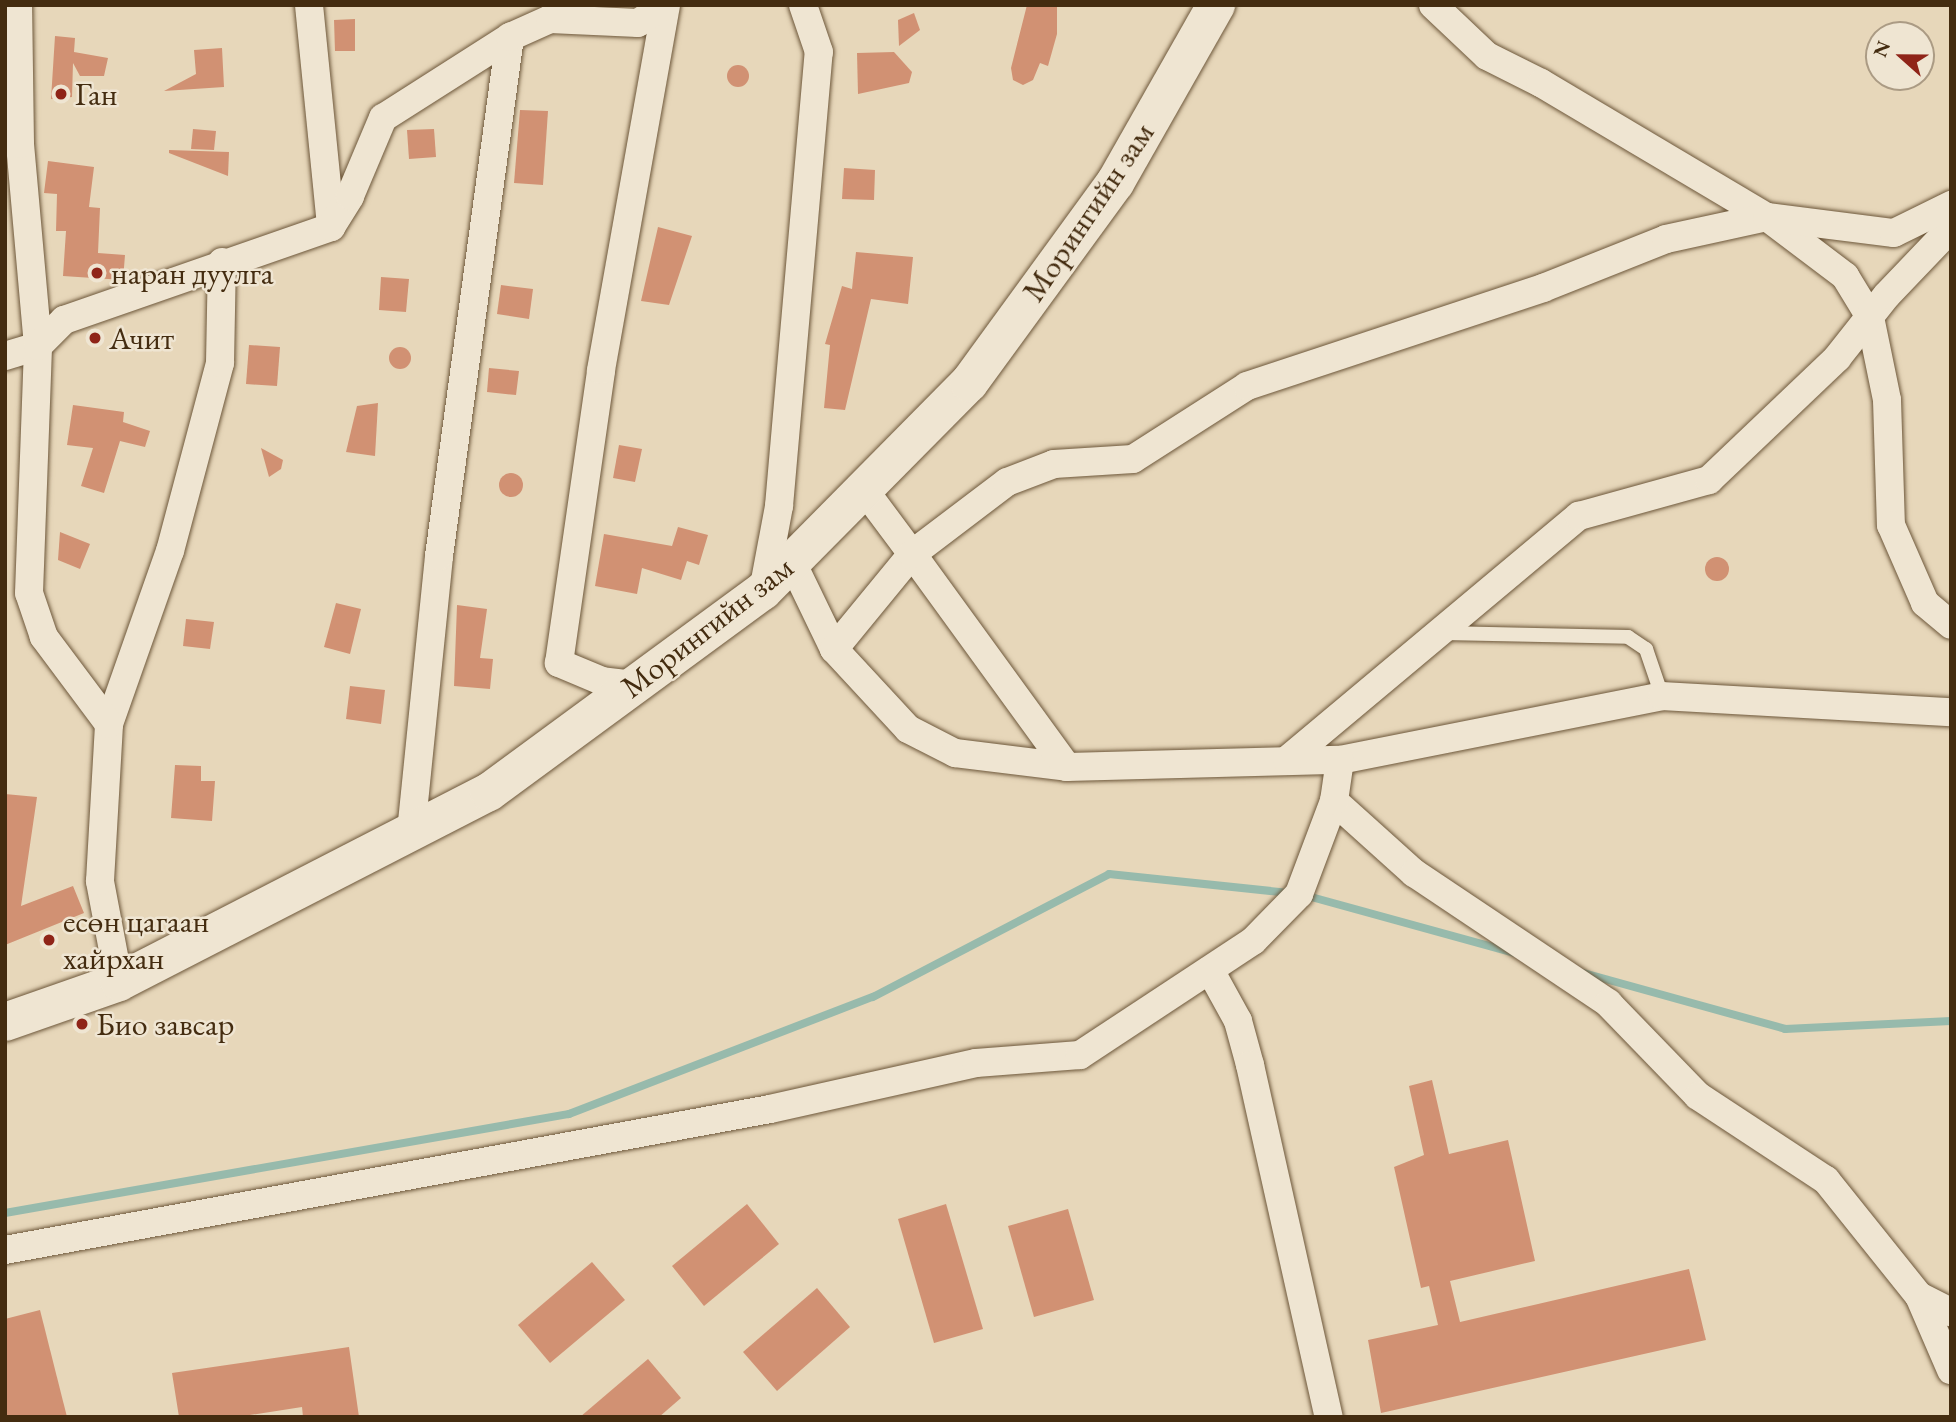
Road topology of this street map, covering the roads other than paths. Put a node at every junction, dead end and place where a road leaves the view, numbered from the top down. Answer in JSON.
{"nodes":[{"id":1,"x":18,"y":5,"type":"edge"},
{"id":2,"x":309,"y":5,"type":"edge"},
{"id":3,"x":666,"y":5,"type":"edge"},
{"id":4,"x":803,"y":5,"type":"edge"},
{"id":5,"x":1216,"y":5,"type":"edge"},
{"id":6,"x":1433,"y":5,"type":"edge"},
{"id":7,"x":549,"y":12,"type":"edge"},
{"id":8,"x":510,"y":37,"type":"junction"},
{"id":9,"x":1951,"y":205,"type":"edge"},
{"id":10,"x":1767,"y":217,"type":"junction"},
{"id":11,"x":331,"y":227,"type":"junction"},
{"id":12,"x":1951,"y":228,"type":"edge"},
{"id":13,"x":222,"y":262,"type":"junction"},
{"id":14,"x":1870,"y":317,"type":"junction"},
{"id":15,"x":38,"y":346,"type":"junction"},
{"id":16,"x":5,"y":356,"type":"edge"},
{"id":17,"x":864,"y":491,"type":"junction"},
{"id":18,"x":912,"y":554,"type":"junction"},
{"id":19,"x":793,"y":562,"type":"junction"},
{"id":20,"x":763,"y":592,"type":"junction"},
{"id":21,"x":1951,"y":625,"type":"edge"},
{"id":22,"x":1438,"y":633,"type":"junction"},
{"id":23,"x":835,"y":649,"type":"junction"},
{"id":24,"x":634,"y":685,"type":"junction"},
{"id":25,"x":1662,"y":696,"type":"junction"},
{"id":26,"x":1951,"y":712,"type":"edge"},
{"id":27,"x":109,"y":724,"type":"junction"},
{"id":28,"x":1287,"y":760,"type":"junction"},
{"id":29,"x":1340,"y":760,"type":"junction"},
{"id":30,"x":1067,"y":766,"type":"junction"},
{"id":31,"x":1334,"y":801,"type":"junction"},
{"id":32,"x":411,"y":832,"type":"junction"},
{"id":33,"x":1210,"y":970,"type":"junction"},
{"id":34,"x":119,"y":982,"type":"junction"},
{"id":35,"x":5,"y":1022,"type":"edge"},
{"id":36,"x":5,"y":1250,"type":"edge"},
{"id":37,"x":1919,"y":1296,"type":"junction"},
{"id":38,"x":1951,"y":1312,"type":"edge"},
{"id":39,"x":1951,"y":1370,"type":"edge"},
{"id":40,"x":1329,"y":1417,"type":"edge"}],
"edges":[{"from":1,"to":15,"type":"street"},
{"from":2,"to":11,"type":"street"},
{"from":3,"to":7,"type":"street"},
{"from":3,"to":24,"type":"street"},
{"from":4,"to":20,"type":"street"},
{"from":5,"to":17,"type":"main road","name":"Морингийн зам"},
{"from":6,"to":10,"type":"street"},
{"from":7,"to":8,"type":"street"},
{"from":8,"to":11,"type":"street"},
{"from":8,"to":32,"type":"street"},
{"from":9,"to":10,"type":"street"},
{"from":10,"to":14,"type":"street"},
{"from":10,"to":18,"type":"street"},
{"from":11,"to":13,"type":"street"},
{"from":12,"to":14,"type":"street"},
{"from":13,"to":15,"type":"street"},
{"from":13,"to":27,"type":"street"},
{"from":14,"to":21,"type":"street"},
{"from":14,"to":22,"type":"street"},
{"from":15,"to":16,"type":"street"},
{"from":15,"to":27,"type":"street"},
{"from":17,"to":18,"type":"street"},
{"from":17,"to":19,"type":"main road","name":"Морингийн зам"},
{"from":18,"to":23,"type":"street"},
{"from":18,"to":30,"type":"street"},
{"from":19,"to":20,"type":"main road","name":"Морингийн зам"},
{"from":19,"to":23,"type":"street"},
{"from":20,"to":24,"type":"main road","name":"Морингийн зам"},
{"from":22,"to":25,"type":"lane"},
{"from":22,"to":28,"type":"street"},
{"from":23,"to":30,"type":"street"},
{"from":24,"to":32,"type":"main road","name":"Морингийн зам"},
{"from":25,"to":26,"type":"street"},
{"from":25,"to":29,"type":"street"},
{"from":27,"to":34,"type":"street"},
{"from":28,"to":29,"type":"street"},
{"from":28,"to":30,"type":"street"},
{"from":29,"to":31,"type":"street"},
{"from":31,"to":33,"type":"street"},
{"from":31,"to":37,"type":"street"},
{"from":32,"to":34,"type":"main road","name":"Морингийн зам"},
{"from":33,"to":36,"type":"street"},
{"from":33,"to":40,"type":"street"},
{"from":34,"to":35,"type":"main road","name":"Морингийн зам"},
{"from":37,"to":38,"type":"street"},
{"from":37,"to":39,"type":"street"}]}
